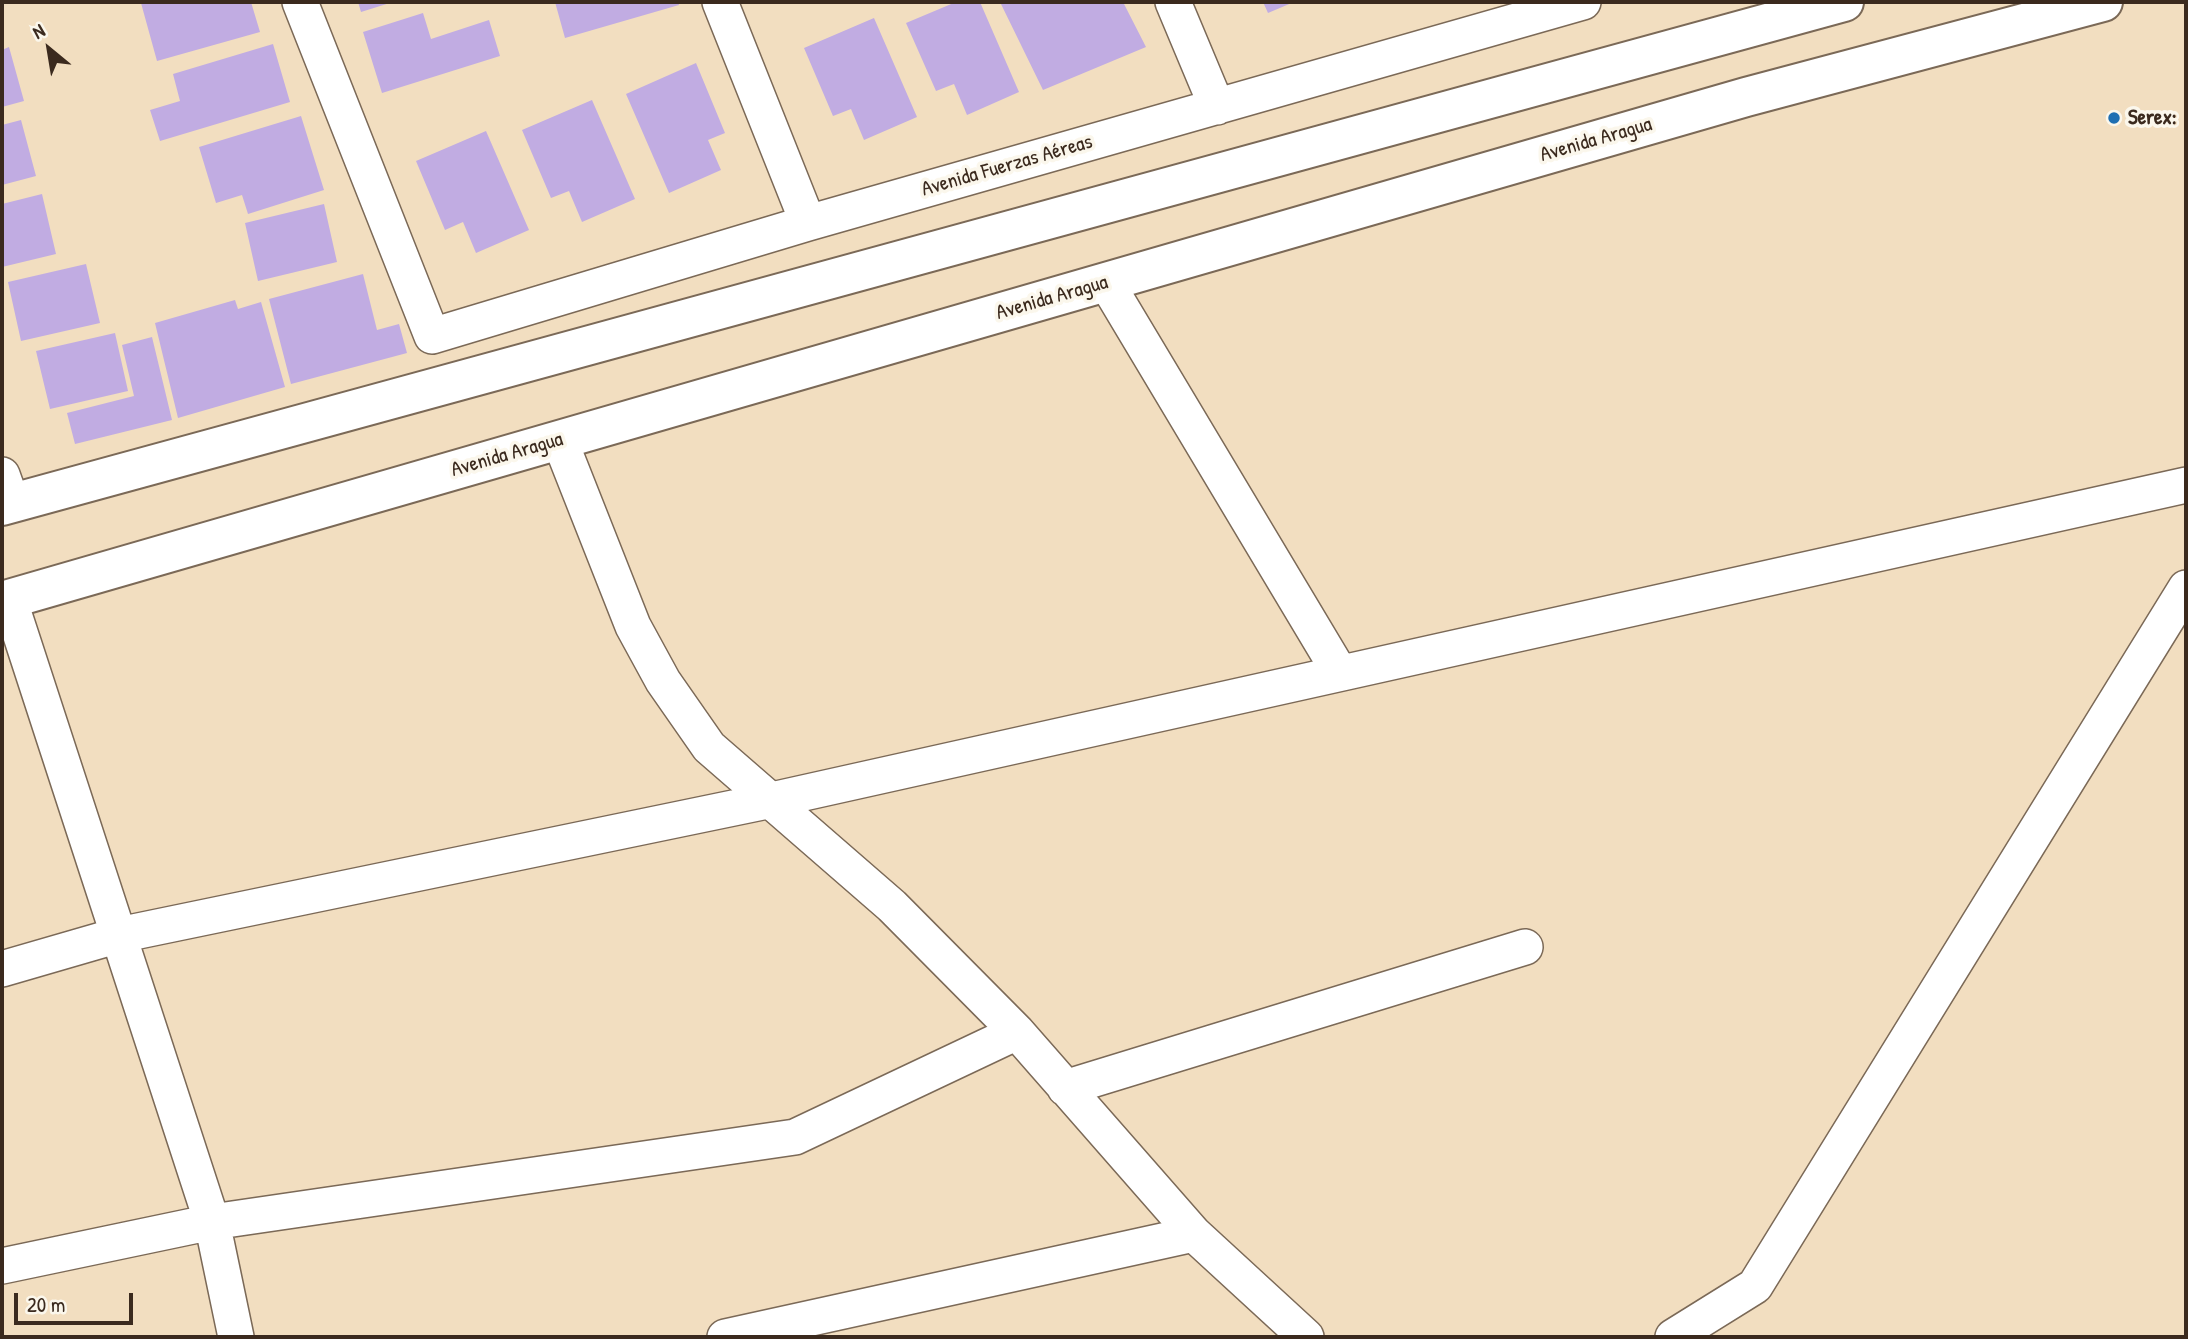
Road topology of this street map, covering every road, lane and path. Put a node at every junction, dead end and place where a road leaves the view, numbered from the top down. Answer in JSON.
{"nodes":[{"id":1,"x":300,"y":2,"type":"edge"},
{"id":2,"x":720,"y":2,"type":"edge"},
{"id":3,"x":1173,"y":2,"type":"edge"},
{"id":4,"x":1583,"y":2,"type":"edge"},
{"id":5,"x":1800,"y":2,"type":"edge"},
{"id":6,"x":1844,"y":2,"type":"edge"},
{"id":7,"x":2103,"y":2,"type":"edge"},
{"id":8,"x":1751,"y":29,"type":"junction"},
{"id":9,"x":1217,"y":107,"type":"junction"},
{"id":10,"x":808,"y":223,"type":"junction"},
{"id":11,"x":1106,"y":282,"type":"junction"},
{"id":12,"x":560,"y":441,"type":"junction"},
{"id":13,"x":2186,"y":485,"type":"edge"},
{"id":14,"x":5,"y":495,"type":"edge"},
{"id":15,"x":2186,"y":588,"type":"edge"},
{"id":16,"x":5,"y":600,"type":"edge"},
{"id":17,"x":1340,"y":673,"type":"junction"},
{"id":18,"x":772,"y":800,"type":"junction"},
{"id":19,"x":119,"y":935,"type":"junction"},
{"id":20,"x":1525,"y":947,"type":"dead end"},
{"id":21,"x":2,"y":969,"type":"edge"},
{"id":22,"x":1017,"y":1032,"type":"junction"},
{"id":23,"x":1065,"y":1088,"type":"junction"},
{"id":24,"x":212,"y":1222,"type":"junction"},
{"id":25,"x":1194,"y":1234,"type":"junction"},
{"id":26,"x":2,"y":1266,"type":"edge"},
{"id":27,"x":236,"y":1337,"type":"edge"},
{"id":28,"x":725,"y":1337,"type":"edge"},
{"id":29,"x":1306,"y":1337,"type":"edge"},
{"id":30,"x":1673,"y":1337,"type":"edge"}],
"edges":[{"from":1,"to":10,"type":"street","name":"Avenida Fuerzas Aéreas"},
{"from":2,"to":10,"type":"street"},
{"from":3,"to":9,"type":"street"},
{"from":4,"to":9,"type":"street","name":"Avenida Fuerzas Aéreas"},
{"from":5,"to":8,"type":"street"},
{"from":6,"to":8,"type":"street"},
{"from":7,"to":11,"type":"street","name":"Avenida Aragua"},
{"from":8,"to":14,"type":"street"},
{"from":9,"to":10,"type":"street","name":"Avenida Fuerzas Aéreas"},
{"from":11,"to":12,"type":"street","name":"Avenida Aragua"},
{"from":11,"to":17,"type":"street"},
{"from":12,"to":16,"type":"street","name":"Avenida Aragua"},
{"from":12,"to":18,"type":"street"},
{"from":13,"to":17,"type":"street"},
{"from":15,"to":30,"type":"street"},
{"from":16,"to":19,"type":"street"},
{"from":17,"to":18,"type":"street"},
{"from":18,"to":19,"type":"street"},
{"from":18,"to":22,"type":"street"},
{"from":19,"to":21,"type":"street"},
{"from":19,"to":24,"type":"street"},
{"from":20,"to":23,"type":"street"},
{"from":22,"to":23,"type":"street"},
{"from":22,"to":24,"type":"street"},
{"from":23,"to":25,"type":"street"},
{"from":24,"to":26,"type":"street"},
{"from":24,"to":27,"type":"street"},
{"from":25,"to":28,"type":"street"},
{"from":25,"to":29,"type":"street"}]}
